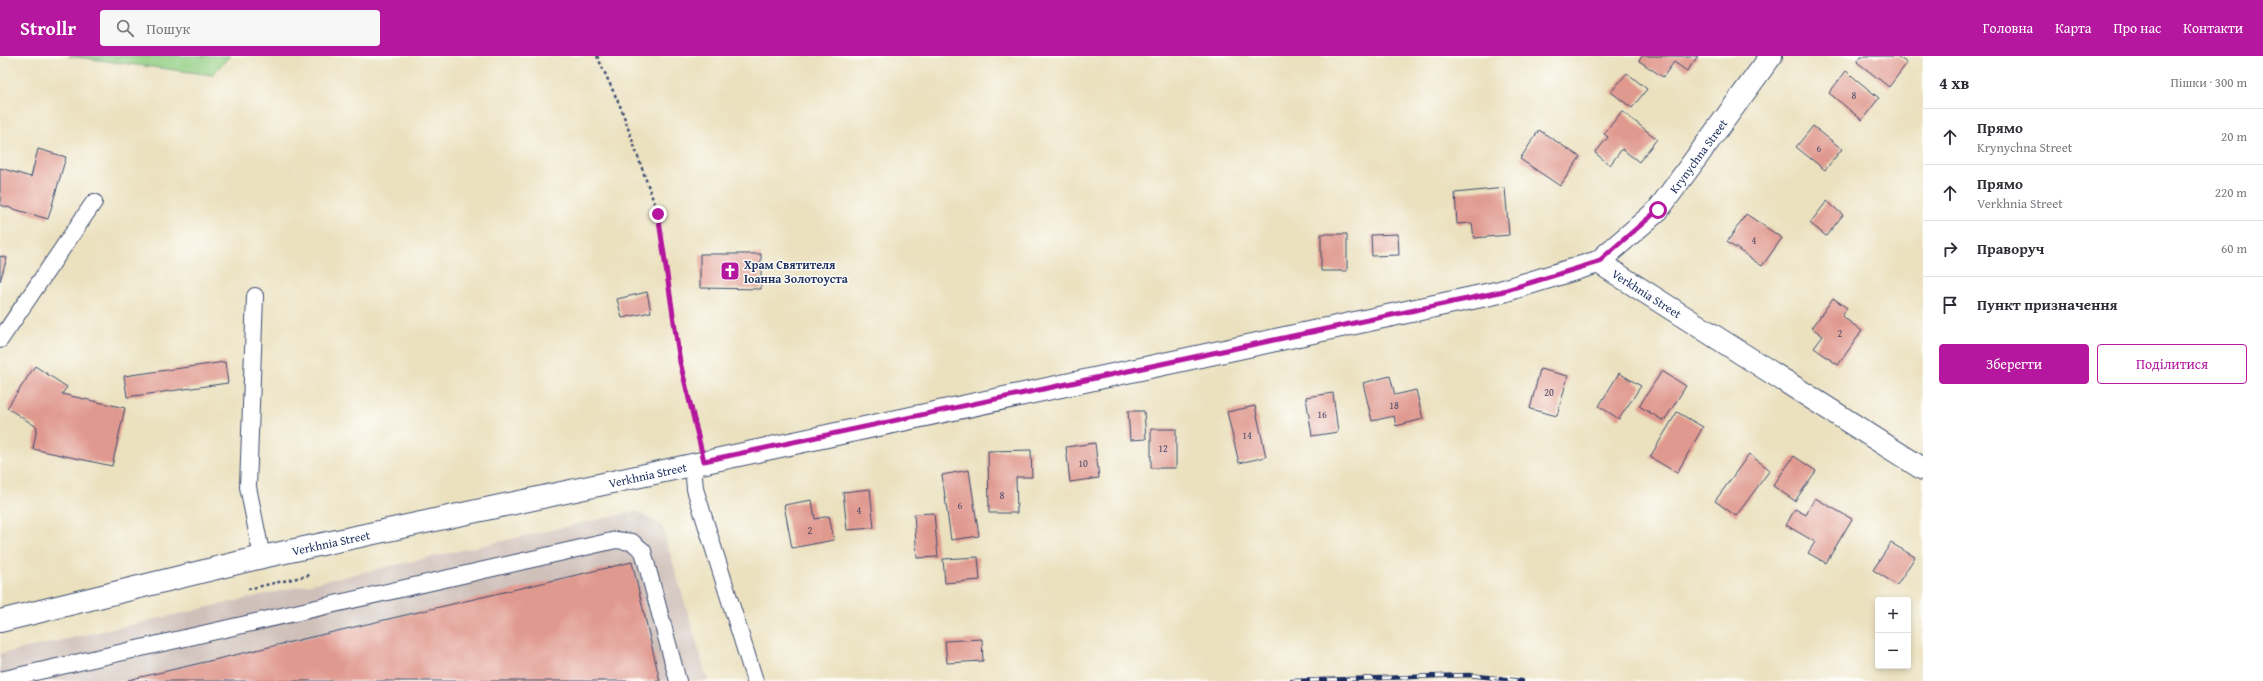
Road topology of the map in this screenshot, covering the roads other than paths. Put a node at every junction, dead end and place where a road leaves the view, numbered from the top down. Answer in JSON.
{"nodes":[{"id":1,"x":1772,"y":56,"type":"edge"},
{"id":2,"x":94,"y":202,"type":"dead end"},
{"id":3,"x":1598,"y":262,"type":"junction"},
{"id":4,"x":255,"y":296,"type":"dead end"},
{"id":5,"x":0,"y":340,"type":"edge"},
{"id":6,"x":699,"y":462,"type":"junction"},
{"id":7,"x":1923,"y":469,"type":"edge"},
{"id":8,"x":262,"y":558,"type":"junction"},
{"id":9,"x":0,"y":620,"type":"edge"},
{"id":10,"x":0,"y":680,"type":"edge"},
{"id":11,"x":678,"y":681,"type":"edge"},
{"id":12,"x":755,"y":681,"type":"edge"}],
"edges":[{"from":1,"to":3,"type":"street","name":"Krynychna Street"},
{"from":2,"to":5,"type":"lane"},
{"from":3,"to":6,"type":"street","name":"Verkhnia Street"},
{"from":3,"to":7,"type":"street","name":"Verkhnia Street"},
{"from":4,"to":8,"type":"lane"},
{"from":6,"to":8,"type":"street","name":"Verkhnia Street"},
{"from":6,"to":12,"type":"lane"},
{"from":8,"to":9,"type":"street","name":"Verkhnia Street"},
{"from":10,"to":11,"type":"lane"}]}
